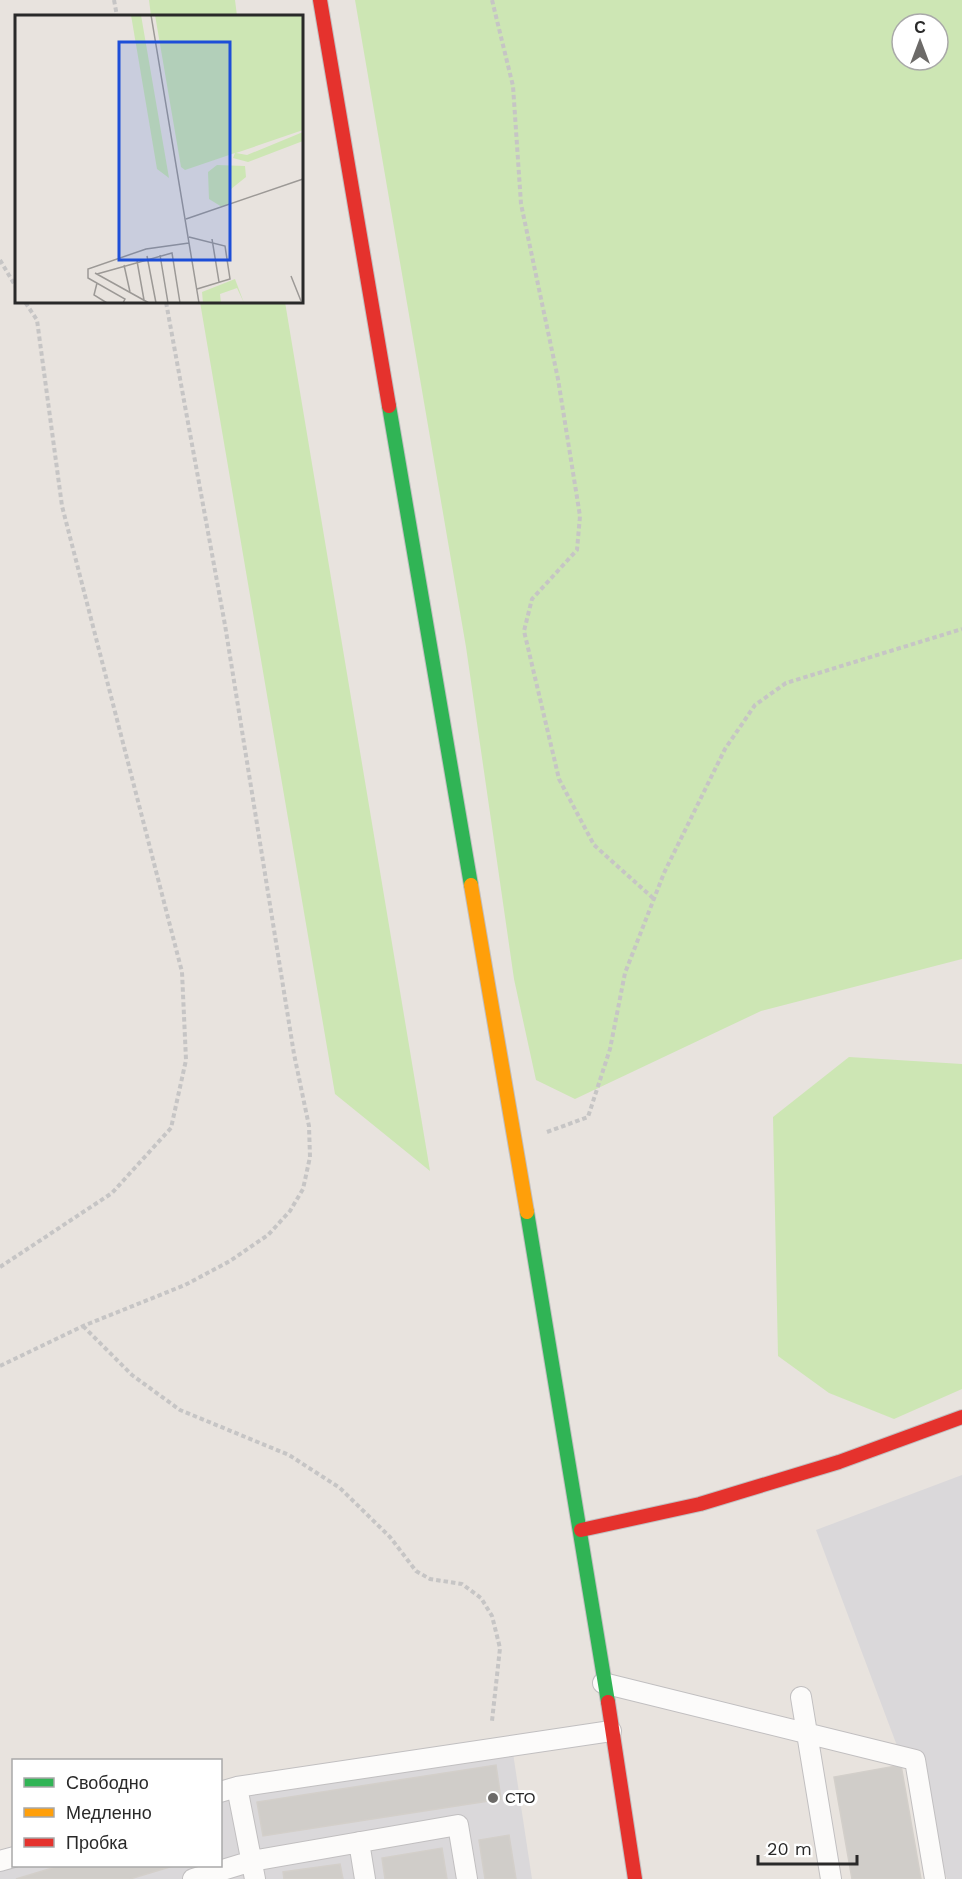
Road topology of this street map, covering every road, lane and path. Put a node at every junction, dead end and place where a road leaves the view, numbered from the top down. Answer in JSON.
{"nodes":[{"id":1,"x":114,"y":0,"type":"edge"},
{"id":2,"x":320,"y":0,"type":"edge"},
{"id":3,"x":492,"y":0,"type":"edge"},
{"id":4,"x":117,"y":15,"type":"edge"},
{"id":5,"x":0,"y":260,"type":"edge"},
{"id":6,"x":15,"y":285,"type":"edge"},
{"id":7,"x":26,"y":303,"type":"edge"},
{"id":8,"x":166,"y":303,"type":"edge"},
{"id":9,"x":962,"y":629,"type":"edge"},
{"id":10,"x":654,"y":899,"type":"junction"},
{"id":11,"x":516,"y":1144,"type":"junction"},
{"id":12,"x":0,"y":1267,"type":"edge"},
{"id":13,"x":83,"y":1326,"type":"junction"},
{"id":14,"x":0,"y":1366,"type":"edge"},
{"id":15,"x":962,"y":1417,"type":"edge"},
{"id":16,"x":582,"y":1530,"type":"junction"},
{"id":17,"x":603,"y":1683,"type":"junction"},
{"id":18,"x":801,"y":1697,"type":"dead end"},
{"id":19,"x":610,"y":1731,"type":"junction"},
{"id":20,"x":807,"y":1734,"type":"junction"},
{"id":21,"x":488,"y":1749,"type":"junction"},
{"id":22,"x":229,"y":1790,"type":"edge"},
{"id":23,"x":359,"y":1842,"type":"junction"},
{"id":24,"x":253,"y":1870,"type":"edge"},
{"id":25,"x":193,"y":1879,"type":"edge"},
{"id":26,"x":365,"y":1879,"type":"edge"},
{"id":27,"x":467,"y":1879,"type":"edge"},
{"id":28,"x":635,"y":1879,"type":"edge"},
{"id":29,"x":831,"y":1879,"type":"edge"},
{"id":30,"x":935,"y":1879,"type":"edge"}],
"edges":[{"from":1,"to":4,"type":"path"},
{"from":2,"to":11,"type":"main road"},
{"from":3,"to":10,"type":"path"},
{"from":5,"to":6,"type":"path"},
{"from":7,"to":12,"type":"path"},
{"from":8,"to":13,"type":"path"},
{"from":9,"to":10,"type":"path"},
{"from":10,"to":11,"type":"path"},
{"from":11,"to":16,"type":"main road"},
{"from":13,"to":14,"type":"path"},
{"from":13,"to":21,"type":"path"},
{"from":15,"to":16,"type":"main road"},
{"from":16,"to":17,"type":"main road"},
{"from":17,"to":19,"type":"main road"},
{"from":17,"to":20,"type":"lane"},
{"from":18,"to":20,"type":"lane"},
{"from":19,"to":21,"type":"lane"},
{"from":19,"to":28,"type":"main road"},
{"from":20,"to":29,"type":"lane"},
{"from":20,"to":30,"type":"lane"},
{"from":21,"to":22,"type":"lane"},
{"from":22,"to":24,"type":"lane"},
{"from":23,"to":24,"type":"lane"},
{"from":23,"to":26,"type":"lane"},
{"from":23,"to":27,"type":"lane"},
{"from":24,"to":25,"type":"lane"}]}
